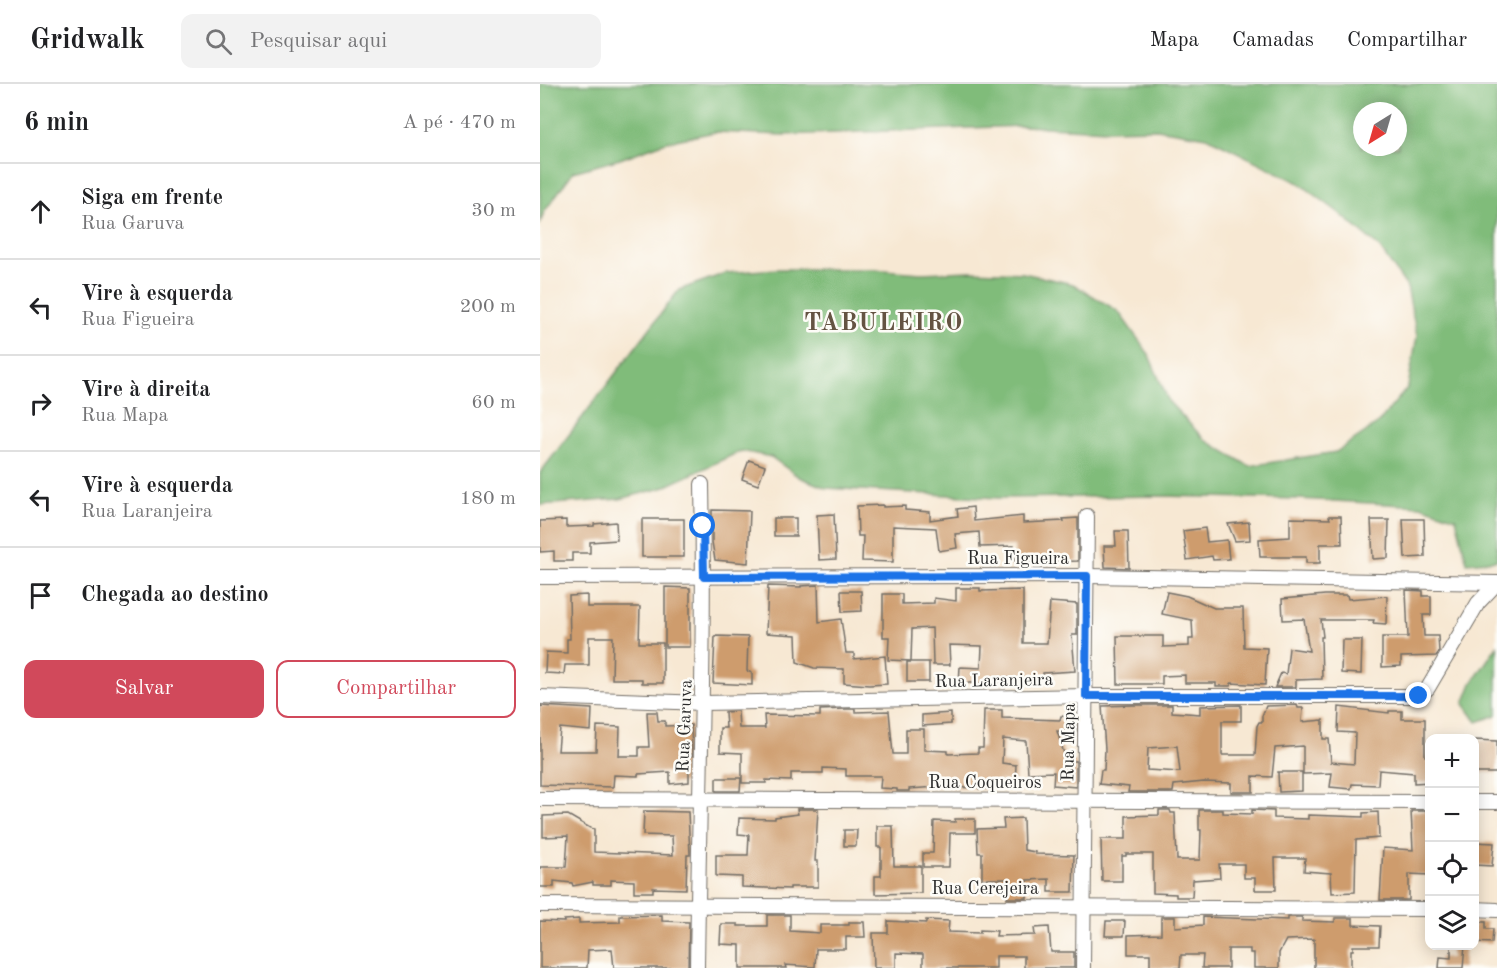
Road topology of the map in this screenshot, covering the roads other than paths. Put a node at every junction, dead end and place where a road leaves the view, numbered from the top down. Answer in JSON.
{"nodes":[{"id":1,"x":702,"y":484,"type":"dead end"},
{"id":2,"x":1087,"y":516,"type":"dead end"},
{"id":3,"x":1087,"y":576,"type":"junction"},
{"id":4,"x":540,"y":577,"type":"edge"},
{"id":5,"x":704,"y":577,"type":"junction"},
{"id":6,"x":1497,"y":583,"type":"edge"},
{"id":7,"x":1086,"y":696,"type":"junction"},
{"id":8,"x":540,"y":697,"type":"edge"},
{"id":9,"x":703,"y":703,"type":"junction"},
{"id":10,"x":540,"y":799,"type":"edge"},
{"id":11,"x":699,"y":799,"type":"junction"},
{"id":12,"x":1085,"y":800,"type":"junction"},
{"id":13,"x":1425,"y":802,"type":"edge"},
{"id":14,"x":1479,"y":802,"type":"edge"},
{"id":15,"x":1497,"y":802,"type":"edge"},
{"id":16,"x":698,"y":904,"type":"junction"},
{"id":17,"x":540,"y":905,"type":"edge"},
{"id":18,"x":1084,"y":907,"type":"junction"},
{"id":19,"x":1425,"y":909,"type":"edge"},
{"id":20,"x":1479,"y":909,"type":"edge"},
{"id":21,"x":1497,"y":910,"type":"edge"},
{"id":22,"x":697,"y":968,"type":"edge"},
{"id":23,"x":1083,"y":968,"type":"edge"}],
"edges":[{"from":1,"to":5,"type":"street","name":"Rua Garuva"},
{"from":2,"to":3,"type":"street","name":"Rua Mapa"},
{"from":3,"to":5,"type":"street","name":"Rua Figueira"},
{"from":3,"to":6,"type":"street","name":"Rua Figueira"},
{"from":3,"to":7,"type":"street","name":"Rua Mapa"},
{"from":4,"to":5,"type":"street","name":"Rua Figueira"},
{"from":5,"to":9,"type":"street","name":"Rua Garuva"},
{"from":6,"to":7,"type":"street","name":"Rua Laranjeira"},
{"from":7,"to":9,"type":"street","name":"Rua Laranjeira"},
{"from":7,"to":12,"type":"street","name":"Rua Mapa"},
{"from":8,"to":9,"type":"street","name":"Rua Laranjeira"},
{"from":9,"to":11,"type":"street","name":"Rua Garuva"},
{"from":10,"to":11,"type":"street","name":"Rua Coqueiros"},
{"from":11,"to":12,"type":"street","name":"Rua Coqueiros"},
{"from":11,"to":16,"type":"street","name":"Rua Garuva"},
{"from":12,"to":13,"type":"street","name":"Rua Coqueiros"},
{"from":12,"to":18,"type":"street","name":"Rua Mapa"},
{"from":14,"to":15,"type":"street"},
{"from":16,"to":17,"type":"street","name":"Rua Cerejeira"},
{"from":16,"to":18,"type":"street","name":"Rua Cerejeira"},
{"from":16,"to":22,"type":"street","name":"Rua Garuva"},
{"from":18,"to":19,"type":"street","name":"Rua Cerejeira"},
{"from":18,"to":23,"type":"street","name":"Rua Mapa"},
{"from":20,"to":21,"type":"street"}]}
